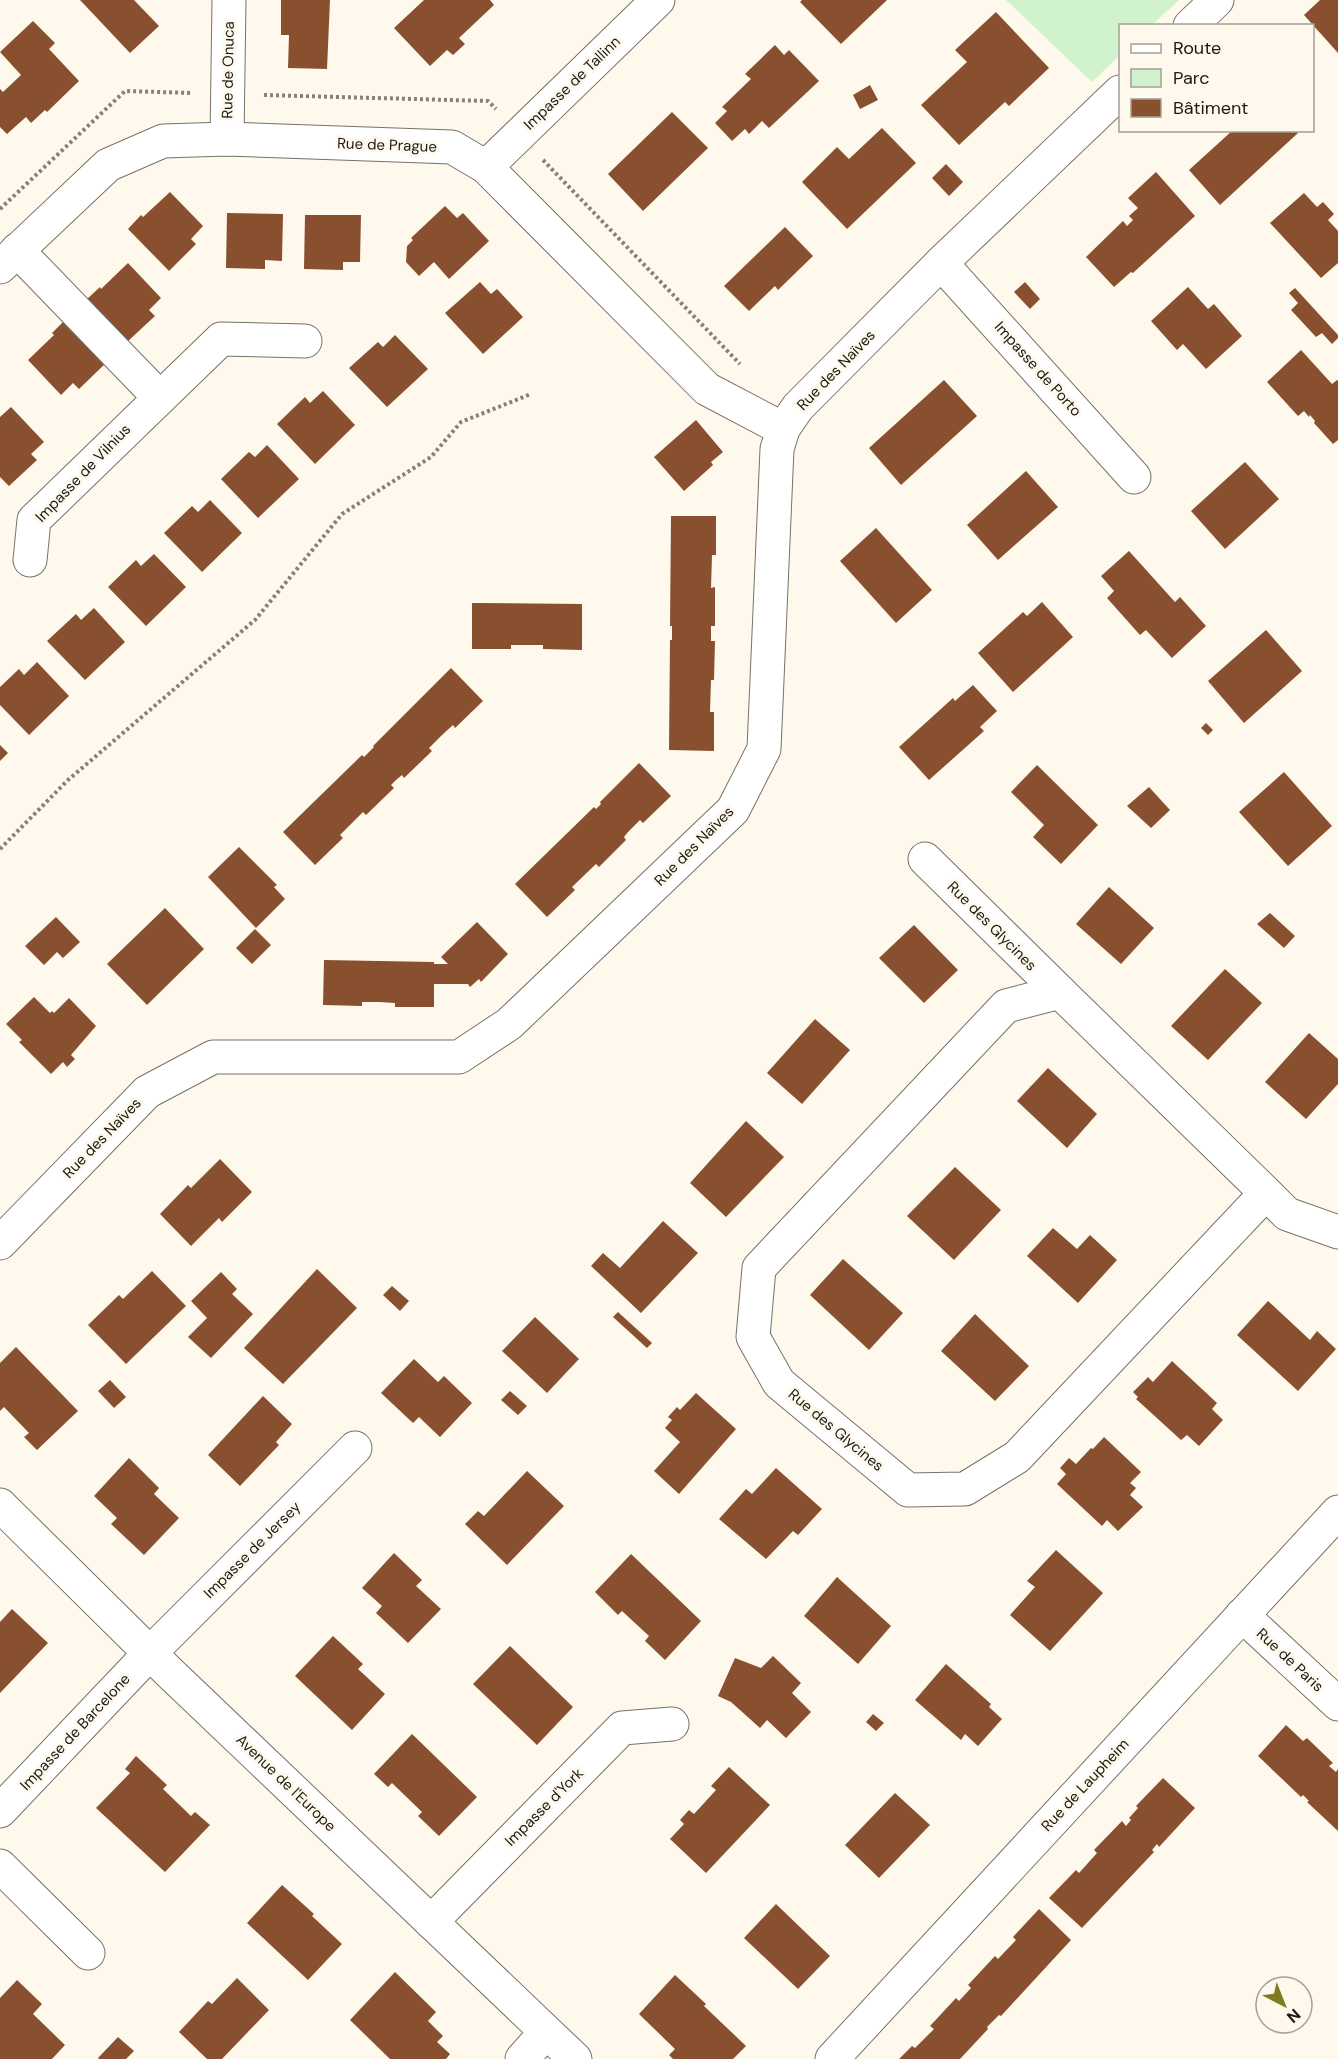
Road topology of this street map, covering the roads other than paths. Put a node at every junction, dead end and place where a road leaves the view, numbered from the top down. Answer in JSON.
{"nodes":[{"id":1,"x":229,"y":0,"type":"edge"},
{"id":2,"x":658,"y":0,"type":"edge"},
{"id":3,"x":1217,"y":0,"type":"edge"},
{"id":4,"x":1192,"y":24,"type":"edge"},
{"id":5,"x":1119,"y":93,"type":"edge"},
{"id":6,"x":227,"y":139,"type":"junction"},
{"id":7,"x":486,"y":167,"type":"junction"},
{"id":8,"x":9,"y":258,"type":"edge"},
{"id":9,"x":941,"y":262,"type":"junction"},
{"id":10,"x":304,"y":341,"type":"dead end"},
{"id":11,"x":159,"y":397,"type":"junction"},
{"id":12,"x":783,"y":429,"type":"junction"},
{"id":13,"x":1134,"y":477,"type":"dead end"},
{"id":14,"x":30,"y":560,"type":"dead end"},
{"id":15,"x":925,"y":859,"type":"dead end"},
{"id":16,"x":1060,"y":992,"type":"junction"},
{"id":17,"x":1266,"y":1193,"type":"junction"},
{"id":18,"x":1338,"y":1232,"type":"edge"},
{"id":19,"x":0,"y":1244,"type":"edge"},
{"id":20,"x":355,"y":1448,"type":"dead end"},
{"id":21,"x":0,"y":1505,"type":"edge"},
{"id":22,"x":1338,"y":1512,"type":"edge"},
{"id":23,"x":1242,"y":1615,"type":"junction"},
{"id":24,"x":150,"y":1653,"type":"junction"},
{"id":25,"x":1338,"y":1704,"type":"edge"},
{"id":26,"x":672,"y":1724,"type":"dead end"},
{"id":27,"x":0,"y":1811,"type":"edge"},
{"id":28,"x":0,"y":1866,"type":"edge"},
{"id":29,"x":431,"y":1922,"type":"junction"},
{"id":30,"x":88,"y":1953,"type":"dead end"},
{"id":31,"x":546,"y":2032,"type":"junction"},
{"id":32,"x":522,"y":2059,"type":"edge"},
{"id":33,"x":574,"y":2059,"type":"edge"},
{"id":34,"x":831,"y":2059,"type":"edge"}],
"edges":[{"from":1,"to":6,"type":"street","name":"Rue de Onuca"},
{"from":2,"to":7,"type":"street","name":"Impasse de Tallinn"},
{"from":3,"to":4,"type":"street"},
{"from":5,"to":9,"type":"street","name":"Rue des Naïves"},
{"from":6,"to":7,"type":"street","name":"Rue de Prague"},
{"from":6,"to":8,"type":"street","name":"Rue de Prague"},
{"from":7,"to":12,"type":"street","name":"Rue de Prague"},
{"from":8,"to":11,"type":"street"},
{"from":9,"to":12,"type":"street","name":"Rue des Naïves"},
{"from":9,"to":13,"type":"street","name":"Impasse de Porto"},
{"from":10,"to":11,"type":"street","name":"Impasse de Vilnius"},
{"from":11,"to":14,"type":"street","name":"Impasse de Vilnius"},
{"from":12,"to":19,"type":"street","name":"Rue des Naïves"},
{"from":15,"to":16,"type":"street","name":"Rue des Glycines"},
{"from":16,"to":17,"type":"street","name":"Rue des Glycines"},
{"from":16,"to":17,"type":"street","name":"Rue des Glycines"},
{"from":17,"to":18,"type":"street","name":"Rue des Glycines"},
{"from":20,"to":24,"type":"street","name":"Impasse de Jersey"},
{"from":21,"to":24,"type":"street","name":"Avenue de l'Europe"},
{"from":22,"to":23,"type":"street","name":"Rue de Laupheim"},
{"from":23,"to":25,"type":"street","name":"Rue de Paris"},
{"from":23,"to":34,"type":"street","name":"Rue de Laupheim"},
{"from":24,"to":27,"type":"street","name":"Impasse de Barcelone"},
{"from":24,"to":29,"type":"street","name":"Avenue de l'Europe"},
{"from":26,"to":29,"type":"street","name":"Impasse d'York"},
{"from":28,"to":30,"type":"street"},
{"from":29,"to":31,"type":"street","name":"Avenue de l'Europe"},
{"from":31,"to":32,"type":"street"},
{"from":31,"to":33,"type":"street","name":"Avenue de l'Europe"}]}
